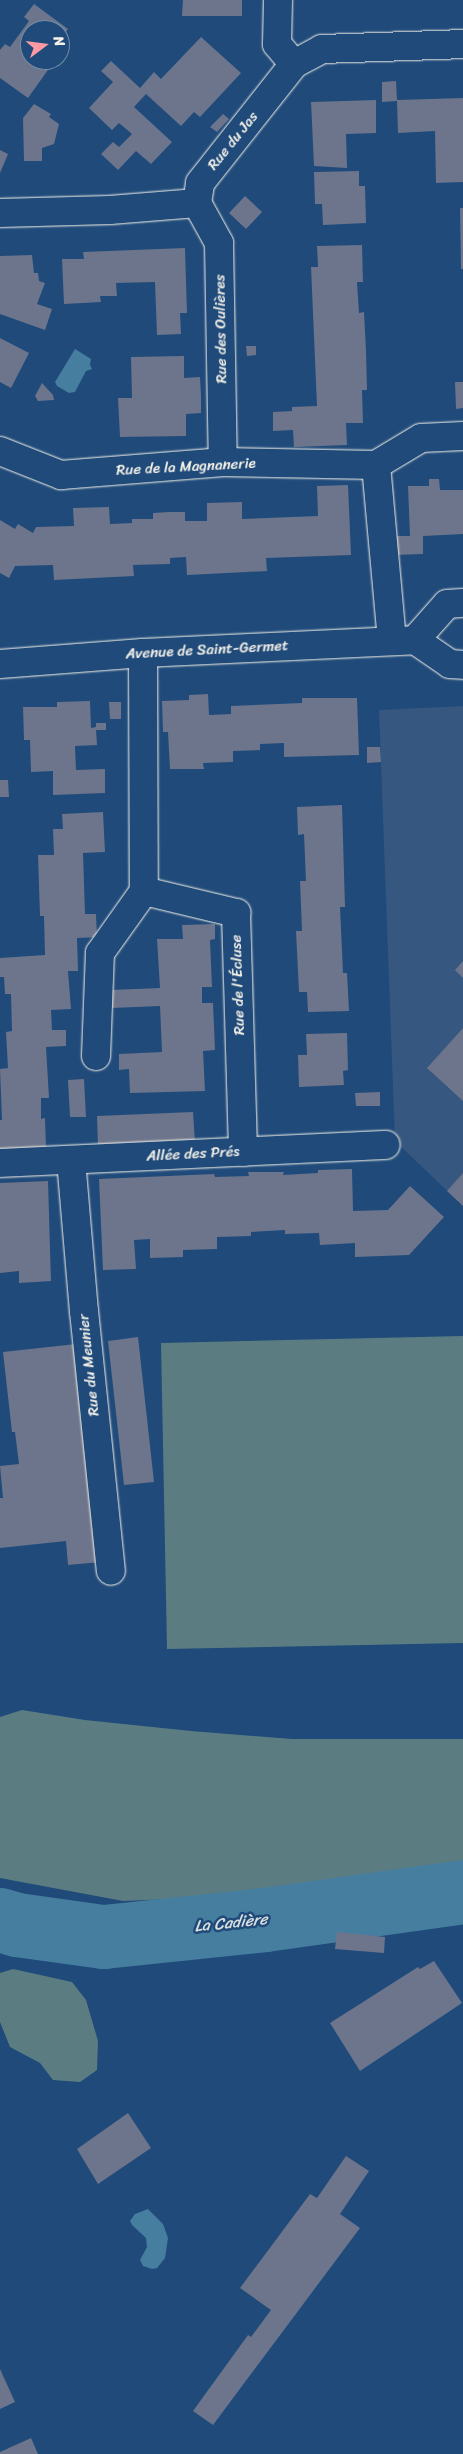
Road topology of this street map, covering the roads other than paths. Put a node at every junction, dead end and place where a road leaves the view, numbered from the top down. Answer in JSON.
{"nodes":[{"id":1,"x":278,"y":0,"type":"edge"},
{"id":2,"x":463,"y":44,"type":"edge"},
{"id":3,"x":294,"y":64,"type":"junction"},
{"id":4,"x":197,"y":203,"type":"junction"},
{"id":5,"x":0,"y":213,"type":"edge"},
{"id":6,"x":463,"y":436,"type":"edge"},
{"id":7,"x":0,"y":451,"type":"edge"},
{"id":8,"x":223,"y":462,"type":"junction"},
{"id":9,"x":376,"y":465,"type":"junction"},
{"id":10,"x":463,"y":603,"type":"edge"},
{"id":11,"x":404,"y":640,"type":"junction"},
{"id":12,"x":143,"y":653,"type":"junction"},
{"id":13,"x":0,"y":664,"type":"edge"},
{"id":14,"x":463,"y":665,"type":"edge"},
{"id":15,"x":144,"y":891,"type":"junction"},
{"id":16,"x":96,"y":1056,"type":"dead end"},
{"id":17,"x":386,"y":1145,"type":"dead end"},
{"id":18,"x":243,"y":1152,"type":"junction"},
{"id":19,"x":71,"y":1160,"type":"junction"},
{"id":20,"x":0,"y":1163,"type":"edge"},
{"id":21,"x":111,"y":1571,"type":"dead end"}],
"edges":[{"from":1,"to":3,"type":"street"},
{"from":2,"to":3,"type":"street","name":"Rue du Jas"},
{"from":3,"to":4,"type":"street","name":"Rue du Jas"},
{"from":4,"to":5,"type":"street"},
{"from":4,"to":8,"type":"street","name":"Rue des Oulières"},
{"from":6,"to":9,"type":"street"},
{"from":7,"to":8,"type":"street","name":"Rue de la Magnanerie"},
{"from":8,"to":9,"type":"street","name":"Rue de la Magnanerie"},
{"from":9,"to":11,"type":"street"},
{"from":10,"to":11,"type":"street"},
{"from":11,"to":12,"type":"street","name":"Avenue de Saint-Germet"},
{"from":11,"to":14,"type":"street"},
{"from":12,"to":13,"type":"street","name":"Avenue de Saint-Germet"},
{"from":12,"to":15,"type":"street"},
{"from":15,"to":16,"type":"street"},
{"from":15,"to":18,"type":"street","name":"Rue de l'Écluse"},
{"from":17,"to":18,"type":"street","name":"Allée des Prés"},
{"from":18,"to":19,"type":"street","name":"Allée des Prés"},
{"from":19,"to":20,"type":"street","name":"Allée des Prés"},
{"from":19,"to":21,"type":"street","name":"Rue du Meunier"}]}
